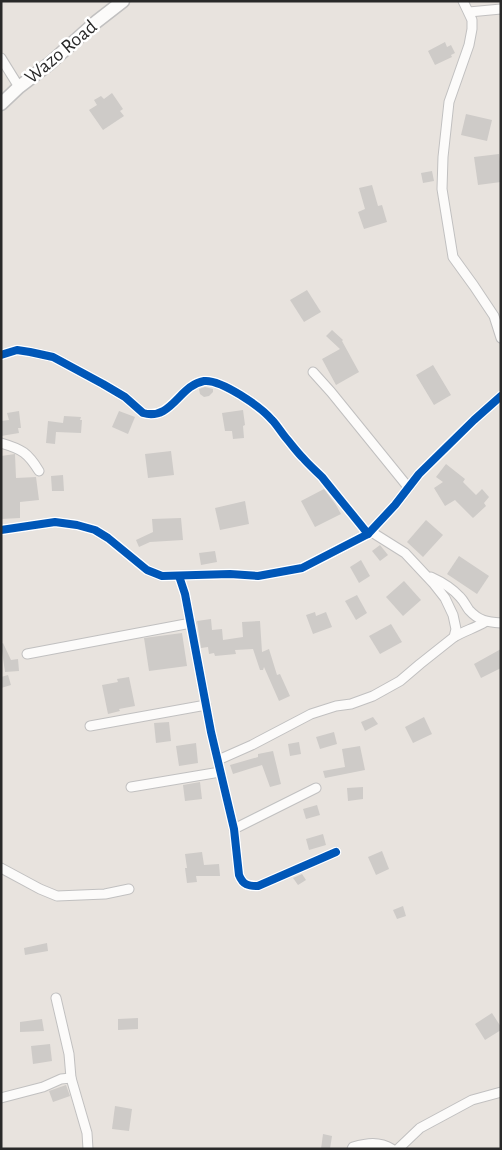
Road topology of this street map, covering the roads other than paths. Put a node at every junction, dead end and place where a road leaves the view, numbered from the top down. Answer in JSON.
{"nodes":[{"id":1,"x":123,"y":1,"type":"edge"},
{"id":2,"x":463,"y":1,"type":"edge"},
{"id":3,"x":501,"y":9,"type":"edge"},
{"id":4,"x":469,"y":12,"type":"junction"},
{"id":5,"x":1,"y":58,"type":"edge"},
{"id":6,"x":19,"y":88,"type":"junction"},
{"id":7,"x":1,"y":104,"type":"edge"},
{"id":8,"x":501,"y":338,"type":"edge"},
{"id":9,"x":1,"y":355,"type":"edge"},
{"id":10,"x":313,"y":372,"type":"dead end"},
{"id":11,"x":501,"y":396,"type":"edge"},
{"id":12,"x":1,"y":443,"type":"edge"},
{"id":13,"x":39,"y":471,"type":"dead end"},
{"id":14,"x":408,"y":487,"type":"junction"},
{"id":15,"x":1,"y":530,"type":"edge"},
{"id":16,"x":369,"y":532,"type":"junction"},
{"id":17,"x":426,"y":575,"type":"junction"},
{"id":18,"x":179,"y":576,"type":"junction"},
{"id":19,"x":485,"y":622,"type":"junction"},
{"id":20,"x":191,"y":624,"type":"junction"},
{"id":21,"x":501,"y":624,"type":"edge"},
{"id":22,"x":454,"y":637,"type":"junction"},
{"id":23,"x":27,"y":654,"type":"dead end"},
{"id":24,"x":206,"y":705,"type":"junction"},
{"id":25,"x":90,"y":726,"type":"dead end"},
{"id":26,"x":218,"y":760,"type":"junction"},
{"id":27,"x":220,"y":772,"type":"junction"},
{"id":28,"x":131,"y":787,"type":"dead end"},
{"id":29,"x":316,"y":788,"type":"dead end"},
{"id":30,"x":234,"y":829,"type":"junction"},
{"id":31,"x":336,"y":852,"type":"dead end"},
{"id":32,"x":1,"y":868,"type":"edge"},
{"id":33,"x":129,"y":889,"type":"dead end"},
{"id":34,"x":56,"y":998,"type":"dead end"},
{"id":35,"x":71,"y":1078,"type":"junction"},
{"id":36,"x":501,"y":1092,"type":"edge"},
{"id":37,"x":1,"y":1098,"type":"edge"},
{"id":38,"x":88,"y":1149,"type":"edge"},
{"id":39,"x":352,"y":1149,"type":"edge"},
{"id":40,"x":392,"y":1149,"type":"edge"},
{"id":41,"x":398,"y":1149,"type":"edge"}],
"edges":[{"from":1,"to":6,"type":"main road","name":"Wazo Road"},
{"from":2,"to":4,"type":"street"},
{"from":3,"to":4,"type":"street"},
{"from":4,"to":8,"type":"street"},
{"from":5,"to":6,"type":"street"},
{"from":6,"to":7,"type":"main road","name":"Wazo Road"},
{"from":9,"to":16,"type":"street"},
{"from":10,"to":14,"type":"street"},
{"from":11,"to":14,"type":"street"},
{"from":12,"to":13,"type":"street"},
{"from":14,"to":16,"type":"street"},
{"from":15,"to":18,"type":"street"},
{"from":16,"to":17,"type":"street"},
{"from":16,"to":18,"type":"street"},
{"from":17,"to":19,"type":"street"},
{"from":17,"to":22,"type":"street"},
{"from":18,"to":20,"type":"street"},
{"from":19,"to":21,"type":"street"},
{"from":19,"to":22,"type":"street"},
{"from":20,"to":23,"type":"street"},
{"from":20,"to":24,"type":"street"},
{"from":22,"to":26,"type":"street"},
{"from":24,"to":25,"type":"street"},
{"from":24,"to":26,"type":"street"},
{"from":26,"to":27,"type":"street"},
{"from":27,"to":28,"type":"street"},
{"from":27,"to":30,"type":"street"},
{"from":29,"to":30,"type":"street"},
{"from":30,"to":31,"type":"street"},
{"from":32,"to":33,"type":"street"},
{"from":34,"to":35,"type":"street"},
{"from":35,"to":37,"type":"street"},
{"from":35,"to":38,"type":"street"},
{"from":36,"to":41,"type":"street"},
{"from":39,"to":40,"type":"street"}]}
